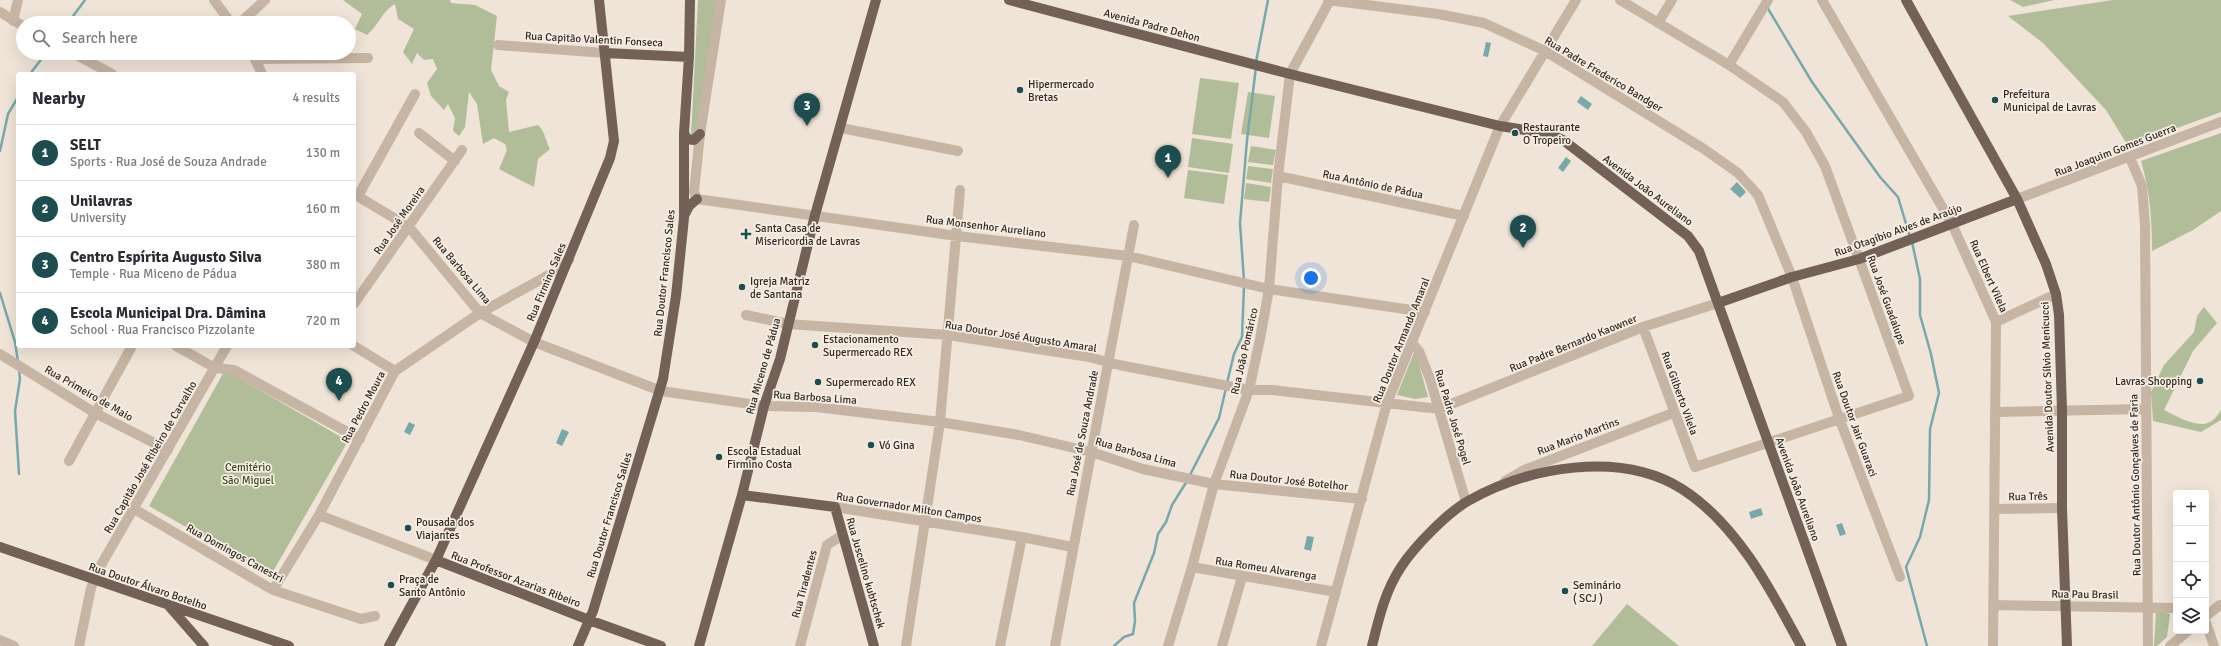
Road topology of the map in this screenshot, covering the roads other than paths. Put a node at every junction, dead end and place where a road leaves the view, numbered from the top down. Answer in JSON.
{"nodes":[{"id":1,"x":18,"y":0,"type":"edge"},
{"id":2,"x":214,"y":0,"type":"edge"},
{"id":3,"x":265,"y":0,"type":"edge"},
{"id":4,"x":599,"y":0,"type":"edge"},
{"id":5,"x":690,"y":0,"type":"edge"},
{"id":6,"x":721,"y":0,"type":"edge"},
{"id":7,"x":876,"y":0,"type":"edge"},
{"id":8,"x":1009,"y":0,"type":"edge"},
{"id":9,"x":1329,"y":0,"type":"edge"},
{"id":10,"x":1576,"y":0,"type":"edge"},
{"id":11,"x":1620,"y":0,"type":"edge"},
{"id":12,"x":1672,"y":0,"type":"edge"},
{"id":13,"x":1768,"y":0,"type":"edge"},
{"id":14,"x":1822,"y":0,"type":"edge"},
{"id":15,"x":1906,"y":0,"type":"edge"},
{"id":16,"x":0,"y":12,"type":"edge"},
{"id":17,"x":226,"y":16,"type":"edge"},
{"id":18,"x":248,"y":16,"type":"edge"},
{"id":19,"x":13,"y":21,"type":"junction"},
{"id":20,"x":16,"y":22,"type":"edge"},
{"id":21,"x":1658,"y":23,"type":"junction"},
{"id":22,"x":498,"y":45,"type":"dead end"},
{"id":23,"x":1545,"y":52,"type":"junction"},
{"id":24,"x":605,"y":53,"type":"junction"},
{"id":25,"x":689,"y":56,"type":"junction"},
{"id":26,"x":356,"y":58,"type":"edge"},
{"id":27,"x":368,"y":58,"type":"dead end"},
{"id":28,"x":86,"y":60,"type":"edge"},
{"id":29,"x":256,"y":60,"type":"edge"},
{"id":30,"x":1729,"y":65,"type":"junction"},
{"id":31,"x":108,"y":72,"type":"edge"},
{"id":32,"x":261,"y":72,"type":"edge"},
{"id":33,"x":1290,"y":74,"type":"junction"},
{"id":34,"x":415,"y":94,"type":"dead end"},
{"id":35,"x":2221,"y":122,"type":"edge"},
{"id":36,"x":1500,"y":126,"type":"junction"},
{"id":37,"x":841,"y":128,"type":"junction"},
{"id":38,"x":419,"y":133,"type":"dead end"},
{"id":39,"x":684,"y":134,"type":"junction"},
{"id":40,"x":700,"y":134,"type":"junction"},
{"id":41,"x":462,"y":150,"type":"dead end"},
{"id":42,"x":958,"y":151,"type":"dead end"},
{"id":43,"x":2130,"y":158,"type":"junction"},
{"id":44,"x":455,"y":161,"type":"junction"},
{"id":45,"x":1278,"y":176,"type":"junction"},
{"id":46,"x":960,"y":190,"type":"dead end"},
{"id":47,"x":356,"y":195,"type":"edge"},
{"id":48,"x":698,"y":199,"type":"junction"},
{"id":49,"x":2017,"y":199,"type":"junction"},
{"id":50,"x":815,"y":215,"type":"junction"},
{"id":51,"x":1464,"y":216,"type":"junction"},
{"id":52,"x":684,"y":218,"type":"junction"},
{"id":53,"x":1952,"y":224,"type":"junction"},
{"id":54,"x":1134,"y":225,"type":"dead end"},
{"id":55,"x":409,"y":227,"type":"junction"},
{"id":56,"x":958,"y":236,"type":"junction"},
{"id":57,"x":1128,"y":256,"type":"junction"},
{"id":58,"x":1859,"y":259,"type":"junction"},
{"id":59,"x":569,"y":260,"type":"junction"},
{"id":60,"x":549,"y":275,"type":"junction"},
{"id":61,"x":1792,"y":277,"type":"junction"},
{"id":62,"x":559,"y":283,"type":"junction"},
{"id":63,"x":1269,"y":289,"type":"junction"},
{"id":64,"x":2056,"y":294,"type":"junction"},
{"id":65,"x":356,"y":301,"type":"edge"},
{"id":66,"x":1718,"y":303,"type":"junction"},
{"id":67,"x":1425,"y":312,"type":"junction"},
{"id":68,"x":480,"y":313,"type":"junction"},
{"id":69,"x":746,"y":315,"type":"dead end"},
{"id":70,"x":1996,"y":322,"type":"junction"},
{"id":71,"x":788,"y":324,"type":"junction"},
{"id":72,"x":1643,"y":328,"type":"junction"},
{"id":73,"x":948,"y":335,"type":"junction"},
{"id":74,"x":534,"y":342,"type":"junction"},
{"id":75,"x":1412,"y":342,"type":"junction"},
{"id":76,"x":356,"y":347,"type":"edge"},
{"id":77,"x":131,"y":348,"type":"edge"},
{"id":78,"x":180,"y":348,"type":"edge"},
{"id":79,"x":226,"y":348,"type":"edge"},
{"id":80,"x":0,"y":354,"type":"edge"},
{"id":81,"x":1107,"y":362,"type":"junction"},
{"id":82,"x":215,"y":368,"type":"junction"},
{"id":83,"x":395,"y":371,"type":"junction"},
{"id":84,"x":1249,"y":390,"type":"junction"},
{"id":85,"x":661,"y":391,"type":"junction"},
{"id":86,"x":1387,"y":403,"type":"junction"},
{"id":87,"x":764,"y":406,"type":"junction"},
{"id":88,"x":1439,"y":409,"type":"junction"},
{"id":89,"x":2146,"y":409,"type":"junction"},
{"id":90,"x":2062,"y":410,"type":"junction"},
{"id":91,"x":95,"y":412,"type":"junction"},
{"id":92,"x":1674,"y":412,"type":"junction"},
{"id":93,"x":1996,"y":412,"type":"junction"},
{"id":94,"x":1840,"y":418,"type":"junction"},
{"id":95,"x":940,"y":422,"type":"junction"},
{"id":96,"x":360,"y":439,"type":"junction"},
{"id":97,"x":1768,"y":442,"type":"junction"},
{"id":98,"x":168,"y":450,"type":"junction"},
{"id":99,"x":1091,"y":452,"type":"junction"},
{"id":100,"x":69,"y":460,"type":"dead end"},
{"id":101,"x":1214,"y":484,"type":"junction"},
{"id":102,"x":1494,"y":487,"type":"junction"},
{"id":103,"x":742,"y":495,"type":"junction"},
{"id":104,"x":1362,"y":499,"type":"junction"},
{"id":105,"x":1466,"y":502,"type":"junction"},
{"id":106,"x":835,"y":508,"type":"junction"},
{"id":107,"x":2062,"y":508,"type":"junction"},
{"id":108,"x":1995,"y":509,"type":"junction"},
{"id":109,"x":134,"y":510,"type":"junction"},
{"id":110,"x":319,"y":515,"type":"junction"},
{"id":111,"x":926,"y":523,"type":"junction"},
{"id":112,"x":842,"y":536,"type":"junction"},
{"id":113,"x":1022,"y":537,"type":"junction"},
{"id":114,"x":0,"y":546,"type":"edge"},
{"id":115,"x":1072,"y":547,"type":"junction"},
{"id":116,"x":436,"y":560,"type":"junction"},
{"id":117,"x":1192,"y":568,"type":"junction"},
{"id":118,"x":1242,"y":577,"type":"junction"},
{"id":119,"x":1900,"y":577,"type":"dead end"},
{"id":120,"x":94,"y":580,"type":"junction"},
{"id":121,"x":273,"y":590,"type":"junction"},
{"id":122,"x":1336,"y":592,"type":"junction"},
{"id":123,"x":1993,"y":605,"type":"junction"},
{"id":124,"x":2220,"y":605,"type":"edge"},
{"id":125,"x":2066,"y":606,"type":"junction"},
{"id":126,"x":2209,"y":607,"type":"edge"},
{"id":127,"x":2149,"y":608,"type":"junction"},
{"id":128,"x":2173,"y":608,"type":"edge"},
{"id":129,"x":2209,"y":614,"type":"edge"},
{"id":130,"x":181,"y":615,"type":"junction"},
{"id":131,"x":375,"y":616,"type":"dead end"},
{"id":132,"x":589,"y":620,"type":"junction"},
{"id":133,"x":2209,"y":632,"type":"edge"},
{"id":134,"x":2175,"y":634,"type":"edge"},
{"id":135,"x":2184,"y":634,"type":"edge"},
{"id":136,"x":0,"y":640,"type":"edge"},
{"id":137,"x":2172,"y":644,"type":"edge"},
{"id":138,"x":14,"y":646,"type":"edge"},
{"id":139,"x":79,"y":646,"type":"edge"},
{"id":140,"x":204,"y":646,"type":"edge"},
{"id":141,"x":289,"y":646,"type":"edge"},
{"id":142,"x":389,"y":646,"type":"edge"},
{"id":143,"x":578,"y":646,"type":"edge"},
{"id":144,"x":661,"y":646,"type":"edge"},
{"id":145,"x":700,"y":646,"type":"edge"},
{"id":146,"x":800,"y":646,"type":"edge"},
{"id":147,"x":874,"y":646,"type":"edge"},
{"id":148,"x":906,"y":646,"type":"edge"},
{"id":149,"x":1000,"y":646,"type":"edge"},
{"id":150,"x":1055,"y":646,"type":"edge"},
{"id":151,"x":1168,"y":646,"type":"edge"},
{"id":152,"x":1222,"y":646,"type":"edge"},
{"id":153,"x":1321,"y":646,"type":"edge"},
{"id":154,"x":1372,"y":646,"type":"edge"},
{"id":155,"x":1801,"y":646,"type":"edge"},
{"id":156,"x":1842,"y":646,"type":"edge"},
{"id":157,"x":1993,"y":646,"type":"edge"},
{"id":158,"x":2067,"y":646,"type":"edge"},
{"id":159,"x":2148,"y":646,"type":"edge"},
{"id":160,"x":2214,"y":646,"type":"edge"}],
"edges":[{"from":1,"to":19,"type":"street"},
{"from":2,"to":17,"type":"street"},
{"from":3,"to":18,"type":"street"},
{"from":4,"to":24,"type":"main road","name":"Rua Firmino Sales"},
{"from":5,"to":25,"type":"main road","name":"Rua Doutor Francisco Sales"},
{"from":6,"to":40,"type":"street"},
{"from":7,"to":37,"type":"main road","name":"Rua Miceno de Pádua"},
{"from":8,"to":33,"type":"main road","name":"Avenida Padre Dehon"},
{"from":9,"to":23,"type":"street","name":"Rua Padre Frederico Bandger"},
{"from":9,"to":33,"type":"street"},
{"from":10,"to":23,"type":"street","name":"Rua Doutor Armando Amaral"},
{"from":11,"to":21,"type":"street","name":"Rua José Guadalupe"},
{"from":12,"to":21,"type":"street"},
{"from":13,"to":30,"type":"street"},
{"from":14,"to":53,"type":"street","name":"Rua Elbert Vilela"},
{"from":15,"to":49,"type":"main road","name":"Avenida Doutor Sílvio Menicucci"},
{"from":16,"to":19,"type":"street"},
{"from":19,"to":20,"type":"street"},
{"from":21,"to":30,"type":"street","name":"Rua José Guadalupe"},
{"from":22,"to":24,"type":"street","name":"Rua Capitão Valentin Fonseca"},
{"from":23,"to":36,"type":"street","name":"Rua Doutor Armando Amaral"},
{"from":23,"to":61,"type":"street","name":"Rua Padre Frederico Bandger"},
{"from":24,"to":25,"type":"main road","name":"Rua Capitão Valentin Fonseca"},
{"from":24,"to":59,"type":"main road","name":"Rua Firmino Sales"},
{"from":25,"to":39,"type":"main road","name":"Rua Doutor Francisco Sales"},
{"from":26,"to":27,"type":"street"},
{"from":28,"to":31,"type":"street"},
{"from":29,"to":32,"type":"street"},
{"from":30,"to":58,"type":"street","name":"Rua José Guadalupe"},
{"from":33,"to":36,"type":"main road","name":"Avenida João Aureliano"},
{"from":33,"to":45,"type":"street","name":"Rua João Pomárico"},
{"from":34,"to":47,"type":"street"},
{"from":35,"to":43,"type":"street","name":"Rua Joaquim Gomes Guerra"},
{"from":36,"to":51,"type":"street","name":"Rua Doutor Armando Amaral"},
{"from":36,"to":66,"type":"main road","name":"Avenida João Aureliano"},
{"from":37,"to":42,"type":"street"},
{"from":37,"to":50,"type":"main road","name":"Rua Miceno de Pádua"},
{"from":38,"to":44,"type":"street"},
{"from":39,"to":40,"type":"main road"},
{"from":39,"to":52,"type":"main road","name":"Rua Doutor Francisco Sales"},
{"from":40,"to":48,"type":"street"},
{"from":41,"to":44,"type":"street","name":"Rua José Moreira"},
{"from":43,"to":49,"type":"street","name":"Rua Joaquim Gomes Guerra"},
{"from":43,"to":89,"type":"street","name":"Rua Doutor Antônio Gonçalves de Faria"},
{"from":44,"to":55,"type":"street","name":"Rua José Moreira"},
{"from":45,"to":51,"type":"street","name":"Rua Antônio de Pádua"},
{"from":45,"to":63,"type":"street","name":"Rua João Pomárico"},
{"from":46,"to":56,"type":"street"},
{"from":47,"to":55,"type":"street","name":"Rua Barbosa Lima"},
{"from":48,"to":50,"type":"street","name":"Rua Monsenhor Aureliano"},
{"from":48,"to":52,"type":"main road"},
{"from":49,"to":53,"type":"main road","name":"Rua Otagíbio Alves de Araújo"},
{"from":49,"to":64,"type":"main road","name":"Avenida Doutor Sílvio Menicucci"},
{"from":50,"to":56,"type":"street","name":"Rua Monsenhor Aureliano"},
{"from":50,"to":71,"type":"main road","name":"Rua Miceno de Pádua"},
{"from":51,"to":67,"type":"street","name":"Rua Doutor Armando Amaral"},
{"from":52,"to":85,"type":"main road","name":"Rua Doutor Francisco Sales"},
{"from":53,"to":58,"type":"main road","name":"Rua Otagíbio Alves de Araújo"},
{"from":53,"to":70,"type":"street","name":"Rua Elbert Vilela"},
{"from":54,"to":57,"type":"street","name":"Rua José de Souza Andrade"},
{"from":55,"to":65,"type":"street","name":"Rua José Moreira"},
{"from":55,"to":68,"type":"street","name":"Rua Barbosa Lima"},
{"from":56,"to":57,"type":"street","name":"Rua Monsenhor Aureliano"},
{"from":56,"to":73,"type":"street"},
{"from":57,"to":63,"type":"street","name":"Rua Monsenhor Aureliano"},
{"from":57,"to":81,"type":"street","name":"Rua José de Souza Andrade"},
{"from":58,"to":61,"type":"main road","name":"Rua Otagíbio Alves de Araújo"},
{"from":58,"to":94,"type":"street","name":"Rua José Guadalupe"},
{"from":59,"to":60,"type":"street","name":"Rua Pedro Moura"},
{"from":59,"to":62,"type":"main road","name":"Rua Firmino Sales"},
{"from":60,"to":62,"type":"street"},
{"from":60,"to":68,"type":"street","name":"Rua Pedro Moura"},
{"from":61,"to":66,"type":"main road","name":"Rua Otagíbio Alves de Araújo"},
{"from":61,"to":94,"type":"street","name":"Rua Doutor Jair Guaraci"},
{"from":62,"to":74,"type":"main road","name":"Rua Firmino Sales"},
{"from":63,"to":67,"type":"street","name":"Rua Monsenhor Aureliano"},
{"from":63,"to":84,"type":"street","name":"Rua João Pomárico"},
{"from":64,"to":70,"type":"street"},
{"from":64,"to":90,"type":"main road","name":"Avenida Doutor Sílvio Menicucci"},
{"from":66,"to":72,"type":"street","name":"Rua Padre Bernardo Kaowner"},
{"from":66,"to":97,"type":"main road","name":"Avenida João Aureliano"},
{"from":67,"to":75,"type":"street","name":"Rua Doutor Armando Amaral"},
{"from":68,"to":74,"type":"street","name":"Rua Barbosa Lima"},
{"from":68,"to":83,"type":"street","name":"Rua Pedro Moura"},
{"from":69,"to":71,"type":"street","name":"Rua Doutor José Augusto Amaral"},
{"from":70,"to":93,"type":"street","name":"Rua Elbert Vilela"},
{"from":71,"to":73,"type":"street","name":"Rua Doutor José Augusto Amaral"},
{"from":71,"to":87,"type":"main road","name":"Rua Miceno de Pádua"},
{"from":72,"to":88,"type":"street","name":"Rua Padre Bernardo Kaowner"},
{"from":72,"to":92,"type":"street","name":"Rua Gilberto Vilela"},
{"from":73,"to":81,"type":"street","name":"Rua Doutor José Augusto Amaral"},
{"from":73,"to":95,"type":"street"},
{"from":74,"to":85,"type":"street","name":"Rua Barbosa Lima"},
{"from":74,"to":116,"type":"main road","name":"Rua Firmino Sales"},
{"from":75,"to":86,"type":"street","name":"Rua Doutor Armando Amaral"},
{"from":75,"to":88,"type":"street","name":"Rua Padre José Pogel"},
{"from":76,"to":83,"type":"street"},
{"from":77,"to":91,"type":"street"},
{"from":78,"to":82,"type":"street"},
{"from":79,"to":82,"type":"street","name":"Rua Capitão José Ribeiro de Carvalho"},
{"from":80,"to":91,"type":"street","name":"Rua Primeiro de Maio"},
{"from":81,"to":84,"type":"street","name":"Rua Doutor José Augusto Amaral"},
{"from":81,"to":99,"type":"street","name":"Rua José de Souza Andrade"},
{"from":82,"to":96,"type":"street"},
{"from":82,"to":98,"type":"street","name":"Rua Capitão José Ribeiro de Carvalho"},
{"from":83,"to":96,"type":"street","name":"Rua Pedro Moura"},
{"from":84,"to":86,"type":"street","name":"Rua Doutor José Augusto Amaral"},
{"from":84,"to":101,"type":"street","name":"Rua João Pomárico"},
{"from":85,"to":87,"type":"street","name":"Rua Barbosa Lima"},
{"from":85,"to":132,"type":"main road","name":"Rua Doutor Francisco Salles"},
{"from":86,"to":88,"type":"street","name":"Rua Doutor José Augusto Amaral"},
{"from":86,"to":104,"type":"street","name":"Rua Doutor Armando Amaral"},
{"from":87,"to":95,"type":"street","name":"Rua Barbosa Lima"},
{"from":87,"to":103,"type":"main road","name":"Rua Miceno de Pádua"},
{"from":88,"to":105,"type":"street","name":"Rua Padre José Pogel"},
{"from":89,"to":90,"type":"street"},
{"from":89,"to":127,"type":"street","name":"Rua Doutor Antônio Gonçalves de Faria"},
{"from":90,"to":93,"type":"street"},
{"from":90,"to":107,"type":"main road","name":"Avenida Doutor Sílvio Menicucci"},
{"from":91,"to":98,"type":"street","name":"Rua Primeiro de Maio"},
{"from":91,"to":100,"type":"street"},
{"from":92,"to":97,"type":"street","name":"Rua Gilberto Vilela"},
{"from":92,"to":102,"type":"street","name":"Rua Mario Martins"},
{"from":93,"to":108,"type":"street","name":"Rua Elbert Vilela"},
{"from":94,"to":97,"type":"street"},
{"from":94,"to":119,"type":"street","name":"Rua Doutor Jair Guaraci"},
{"from":95,"to":99,"type":"street","name":"Rua Barbosa Lima"},
{"from":95,"to":111,"type":"street"},
{"from":96,"to":110,"type":"street","name":"Rua Pedro Moura"},
{"from":97,"to":156,"type":"main road","name":"Avenida João Aureliano"},
{"from":98,"to":109,"type":"street","name":"Rua Capitão José Ribeiro de Carvalho"},
{"from":99,"to":101,"type":"street","name":"Rua Barbosa Lima"},
{"from":99,"to":115,"type":"street","name":"Rua José de Souza Andrade"},
{"from":101,"to":104,"type":"street","name":"Rua Doutor José Botelhor"},
{"from":101,"to":117,"type":"street","name":"Rua João Pomárico"},
{"from":102,"to":105,"type":"main road"},
{"from":102,"to":155,"type":"main road"},
{"from":103,"to":106,"type":"main road","name":"Rua Governador Milton Campos"},
{"from":103,"to":145,"type":"main road","name":"Rua Miceno de Pádua"},
{"from":104,"to":122,"type":"street","name":"Rua Doutor Armando Amaral"},
{"from":105,"to":154,"type":"main road"},
{"from":106,"to":111,"type":"street","name":"Rua Governador Milton Campos"},
{"from":106,"to":112,"type":"main road","name":"Rua Juscelino kubtschek"},
{"from":107,"to":108,"type":"street","name":"Rua Três"},
{"from":107,"to":125,"type":"main road","name":"Avenida Doutor Sílvio Menicucci"},
{"from":108,"to":123,"type":"street","name":"Rua Elbert Vilela"},
{"from":109,"to":120,"type":"street","name":"Rua Capitão José Ribeiro de Carvalho"},
{"from":109,"to":121,"type":"street","name":"Rua Domingos Canestri"},
{"from":110,"to":116,"type":"street","name":"Rua Professor Azarias Ribeiro"},
{"from":110,"to":121,"type":"street","name":"Rua Pedro Moura"},
{"from":111,"to":113,"type":"street","name":"Rua Governador Milton Campos"},
{"from":111,"to":148,"type":"street"},
{"from":112,"to":146,"type":"street","name":"Rua Tiradentes"},
{"from":112,"to":147,"type":"main road","name":"Rua Juscelino kubtschek"},
{"from":113,"to":115,"type":"street","name":"Rua Governador Milton Campos"},
{"from":113,"to":149,"type":"street"},
{"from":114,"to":120,"type":"main road","name":"Rua Doutor Álvaro Botelho"},
{"from":115,"to":150,"type":"street","name":"Rua José de Souza Andrade"},
{"from":116,"to":132,"type":"main road","name":"Rua Professor Azarias Ribeiro"},
{"from":116,"to":142,"type":"main road","name":"Rua Firmino Sales"},
{"from":117,"to":118,"type":"street","name":"Rua Romeu Alvarenga"},
{"from":117,"to":151,"type":"street","name":"Rua João Pomárico"},
{"from":118,"to":122,"type":"street","name":"Rua Romeu Alvarenga"},
{"from":118,"to":152,"type":"street"},
{"from":120,"to":130,"type":"main road","name":"Rua Doutor Álvaro Botelho"},
{"from":120,"to":139,"type":"street","name":"Rua Capitão José Ribeiro de Carvalho"},
{"from":121,"to":131,"type":"street","name":"Rua Domingos Canestri"},
{"from":122,"to":153,"type":"street","name":"Rua Doutor Armando Amaral"},
{"from":123,"to":125,"type":"street","name":"Rua Pau Brasil"},
{"from":123,"to":157,"type":"street","name":"Rua Elbert Vilela"},
{"from":124,"to":126,"type":"street"},
{"from":124,"to":129,"type":"street"},
{"from":125,"to":127,"type":"street","name":"Rua Pau Brasil"},
{"from":125,"to":158,"type":"main road","name":"Avenida Doutor Sílvio Menicucci"},
{"from":127,"to":128,"type":"street","name":"Rua Pau Brasil"},
{"from":127,"to":159,"type":"street","name":"Rua Doutor Antônio Gonçalves de Faria"},
{"from":130,"to":140,"type":"main road"},
{"from":130,"to":141,"type":"main road","name":"Rua Doutor Álvaro Botelho"},
{"from":132,"to":143,"type":"main road","name":"Rua Doutor Francisco Salles"},
{"from":132,"to":144,"type":"main road","name":"Rua Professor Azarias Ribeiro"},
{"from":133,"to":160,"type":"street"},
{"from":134,"to":137,"type":"street"},
{"from":135,"to":137,"type":"street"},
{"from":136,"to":138,"type":"street"}]}
